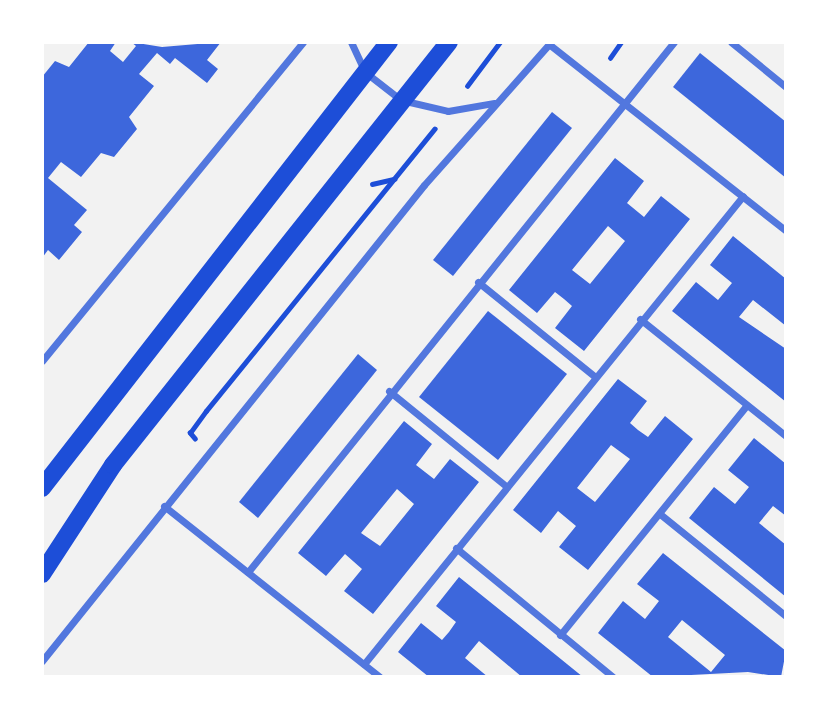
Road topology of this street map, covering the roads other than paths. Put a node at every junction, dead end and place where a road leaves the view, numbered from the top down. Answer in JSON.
{"nodes":[{"id":1,"x":303,"y":42,"type":"edge"},
{"id":2,"x":351,"y":42,"type":"edge"},
{"id":3,"x":389,"y":42,"type":"edge"},
{"id":4,"x":449,"y":42,"type":"edge"},
{"id":5,"x":674,"y":42,"type":"edge"},
{"id":6,"x":731,"y":42,"type":"edge"},
{"id":7,"x":550,"y":43,"type":"edge"},
{"id":8,"x":365,"y":72,"type":"junction"},
{"id":9,"x":786,"y":87,"type":"edge"},
{"id":10,"x":401,"y":100,"type":"junction"},
{"id":11,"x":498,"y":102,"type":"junction"},
{"id":12,"x":625,"y":104,"type":"junction"},
{"id":13,"x":743,"y":196,"type":"junction"},
{"id":14,"x":786,"y":231,"type":"edge"},
{"id":15,"x":478,"y":282,"type":"junction"},
{"id":16,"x":640,"y":319,"type":"junction"},
{"id":17,"x":42,"y":361,"type":"edge"},
{"id":18,"x":594,"y":376,"type":"junction"},
{"id":19,"x":388,"y":391,"type":"junction"},
{"id":20,"x":747,"y":405,"type":"junction"},
{"id":21,"x":786,"y":436,"type":"edge"},
{"id":22,"x":507,"y":487,"type":"junction"},
{"id":23,"x":42,"y":488,"type":"edge"},
{"id":24,"x":164,"y":506,"type":"junction"},
{"id":25,"x":660,"y":514,"type":"junction"},
{"id":26,"x":456,"y":548,"type":"junction"},
{"id":27,"x":248,"y":572,"type":"junction"},
{"id":28,"x":42,"y":574,"type":"edge"},
{"id":29,"x":786,"y":615,"type":"edge"},
{"id":30,"x":560,"y":635,"type":"junction"},
{"id":31,"x":42,"y":660,"type":"edge"},
{"id":32,"x":365,"y":664,"type":"junction"},
{"id":33,"x":380,"y":677,"type":"edge"},
{"id":34,"x":613,"y":677,"type":"edge"}],
"edges":[{"from":1,"to":17,"type":"street"},
{"from":2,"to":8,"type":"street"},
{"from":3,"to":8,"type":"main road"},
{"from":4,"to":10,"type":"main road"},
{"from":5,"to":12,"type":"street"},
{"from":6,"to":9,"type":"street"},
{"from":7,"to":11,"type":"street"},
{"from":7,"to":12,"type":"street"},
{"from":8,"to":10,"type":"street"},
{"from":8,"to":23,"type":"main road"},
{"from":10,"to":11,"type":"street"},
{"from":10,"to":28,"type":"main road"},
{"from":11,"to":24,"type":"street"},
{"from":12,"to":13,"type":"street"},
{"from":12,"to":15,"type":"street"},
{"from":13,"to":14,"type":"street"},
{"from":13,"to":16,"type":"street"},
{"from":15,"to":18,"type":"street"},
{"from":15,"to":19,"type":"street"},
{"from":16,"to":18,"type":"street"},
{"from":16,"to":20,"type":"street"},
{"from":18,"to":22,"type":"street"},
{"from":19,"to":22,"type":"street"},
{"from":19,"to":27,"type":"street"},
{"from":20,"to":21,"type":"street"},
{"from":20,"to":25,"type":"street"},
{"from":22,"to":26,"type":"street"},
{"from":24,"to":27,"type":"street"},
{"from":24,"to":31,"type":"street"},
{"from":25,"to":29,"type":"street"},
{"from":25,"to":30,"type":"street"},
{"from":26,"to":30,"type":"street"},
{"from":26,"to":32,"type":"street"},
{"from":27,"to":32,"type":"street"},
{"from":30,"to":34,"type":"street"},
{"from":32,"to":33,"type":"street"}]}
